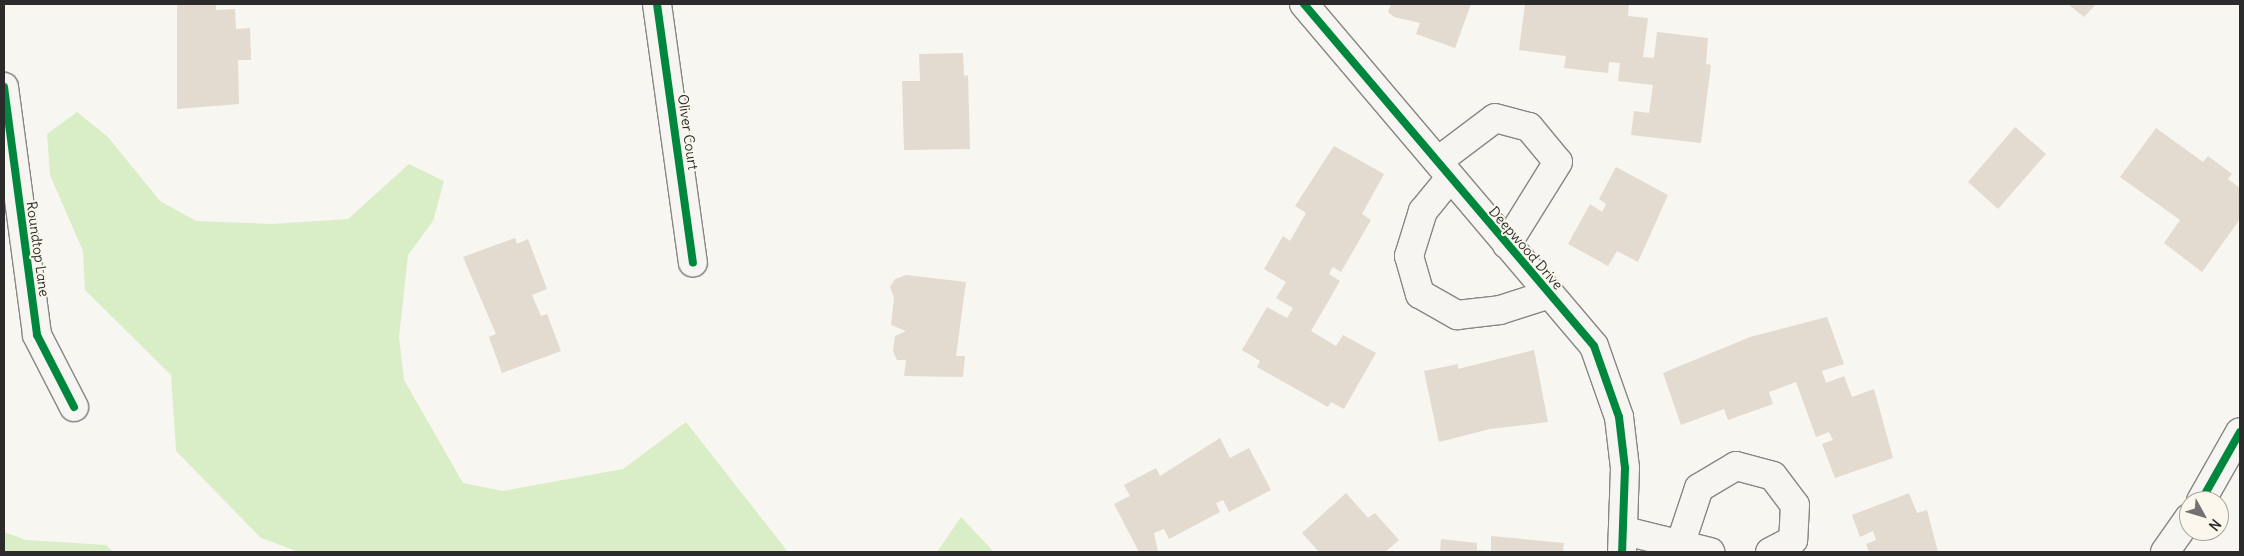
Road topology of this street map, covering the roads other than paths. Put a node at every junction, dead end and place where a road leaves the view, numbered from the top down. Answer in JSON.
{"nodes":[{"id":1,"x":657,"y":4,"type":"edge"},
{"id":2,"x":1304,"y":4,"type":"edge"},
{"id":3,"x":4,"y":87,"type":"edge"},
{"id":4,"x":1444,"y":170,"type":"junction"},
{"id":5,"x":1507,"y":244,"type":"junction"},
{"id":6,"x":693,"y":263,"type":"dead end"},
{"id":7,"x":1550,"y":294,"type":"junction"},
{"id":8,"x":74,"y":406,"type":"dead end"},
{"id":9,"x":2240,"y":432,"type":"edge"},
{"id":10,"x":2207,"y":491,"type":"edge"},
{"id":11,"x":2179,"y":532,"type":"edge"},
{"id":12,"x":1624,"y":542,"type":"edge"},
{"id":13,"x":1680,"y":542,"type":"junction"},
{"id":14,"x":1710,"y":552,"type":"edge"},
{"id":15,"x":1770,"y":552,"type":"edge"},
{"id":16,"x":2165,"y":552,"type":"edge"}],
"edges":[{"from":1,"to":6,"type":"street","name":"Oliver Court"},
{"from":2,"to":4,"type":"street","name":"Deepwood Drive"},
{"from":3,"to":8,"type":"street","name":"Roundtop Lane"},
{"from":4,"to":5,"type":"street","name":"Deepwood Drive"},
{"from":4,"to":5,"type":"street"},
{"from":4,"to":7,"type":"street"},
{"from":5,"to":7,"type":"street","name":"Deepwood Drive"},
{"from":7,"to":12,"type":"street","name":"Deepwood Drive"},
{"from":9,"to":10,"type":"street"},
{"from":11,"to":16,"type":"street"},
{"from":12,"to":13,"type":"street"},
{"from":13,"to":14,"type":"street"},
{"from":13,"to":15,"type":"street"}]}
